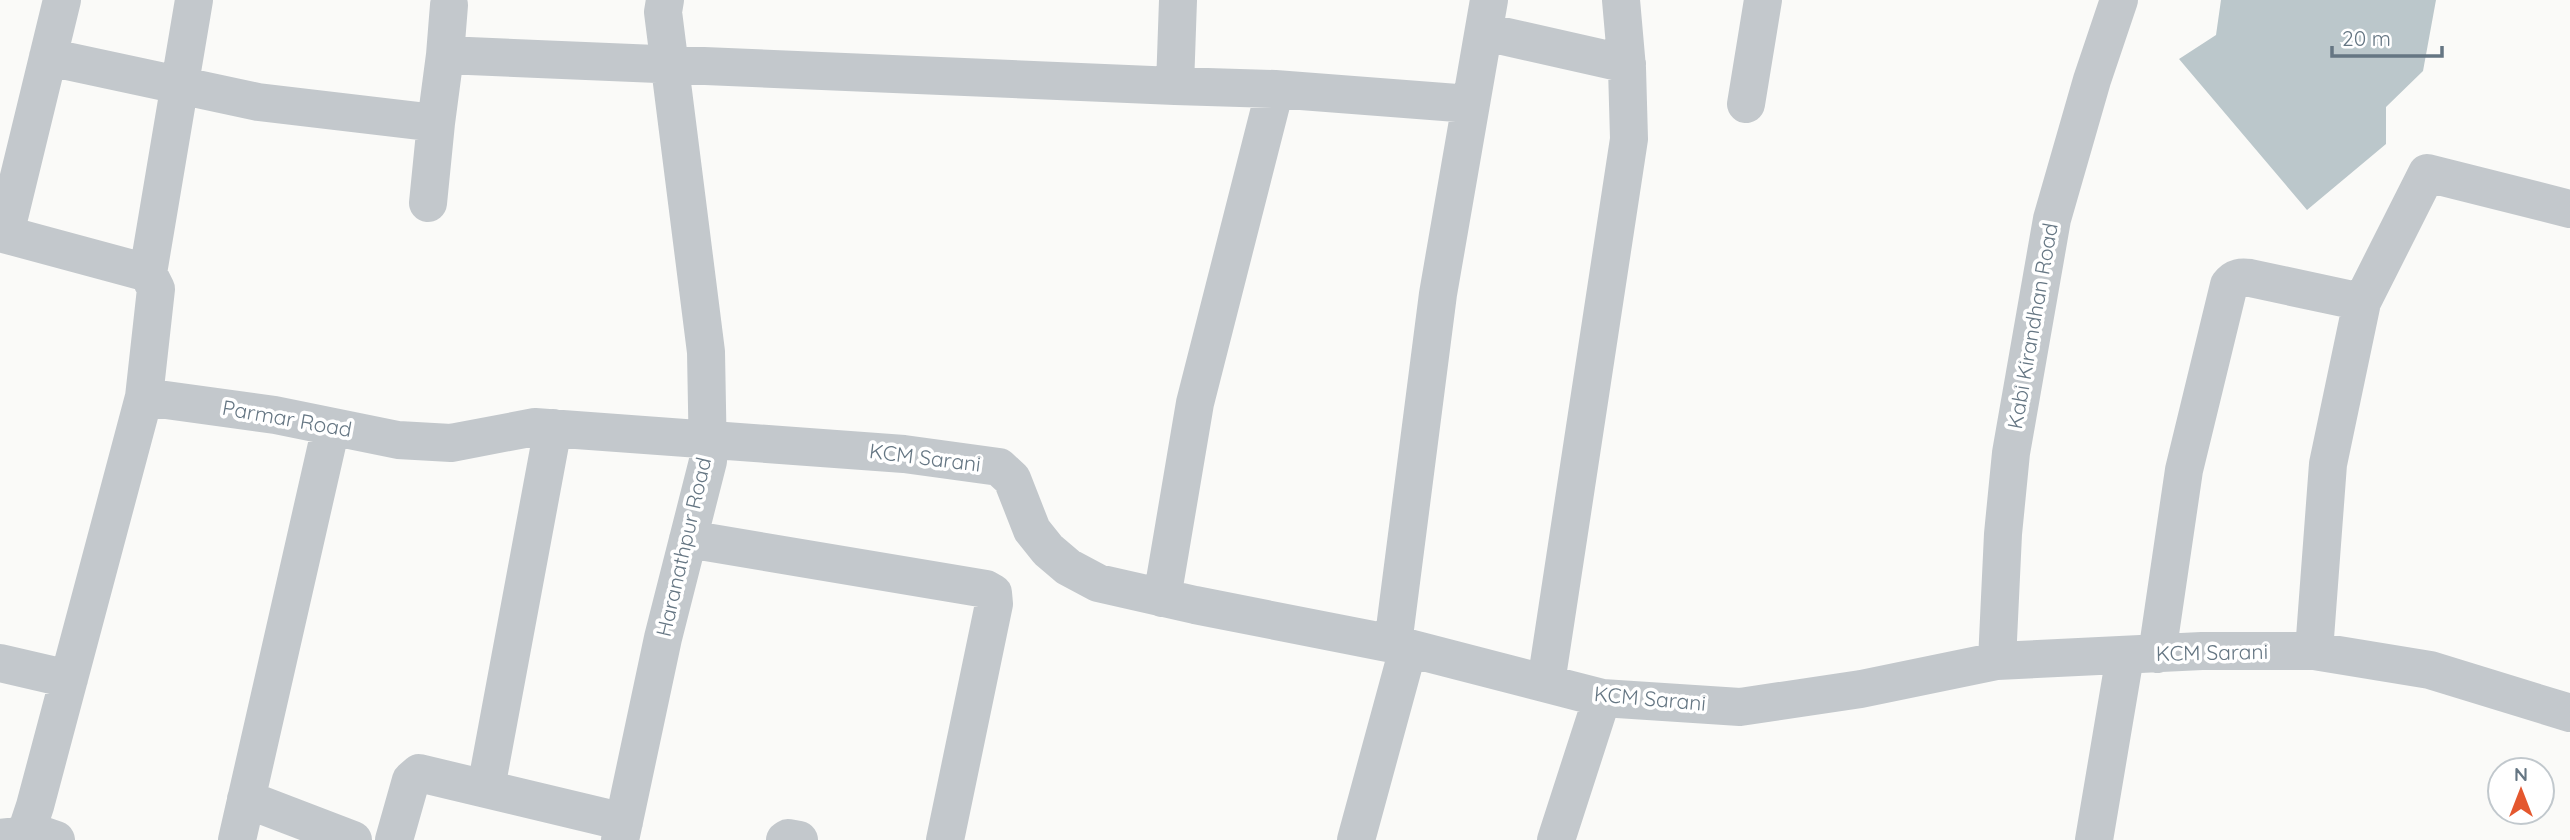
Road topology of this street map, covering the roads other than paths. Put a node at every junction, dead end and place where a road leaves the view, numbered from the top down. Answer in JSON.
{"nodes":[{"id":1,"x":62,"y":0,"type":"edge"},
{"id":2,"x":194,"y":0,"type":"edge"},
{"id":3,"x":665,"y":0,"type":"edge"},
{"id":4,"x":1178,"y":0,"type":"edge"},
{"id":5,"x":1621,"y":0,"type":"edge"},
{"id":6,"x":1763,"y":0,"type":"edge"},
{"id":7,"x":2119,"y":0,"type":"edge"},
{"id":8,"x":449,"y":5,"type":"dead end"},
{"id":9,"x":1487,"y":16,"type":"edge"},
{"id":10,"x":445,"y":55,"type":"junction"},
{"id":11,"x":48,"y":57,"type":"junction"},
{"id":12,"x":1627,"y":64,"type":"junction"},
{"id":13,"x":669,"y":66,"type":"junction"},
{"id":14,"x":178,"y":85,"type":"junction"},
{"id":15,"x":1175,"y":86,"type":"junction"},
{"id":16,"x":1275,"y":89,"type":"junction"},
{"id":17,"x":1470,"y":104,"type":"junction"},
{"id":18,"x":1746,"y":104,"type":"dead end"},
{"id":19,"x":436,"y":123,"type":"junction"},
{"id":20,"x":428,"y":203,"type":"dead end"},
{"id":21,"x":2570,"y":209,"type":"edge"},
{"id":22,"x":2,"y":233,"type":"edge"},
{"id":23,"x":148,"y":273,"type":"junction"},
{"id":24,"x":2362,"y":302,"type":"junction"},
{"id":25,"x":144,"y":397,"type":"junction"},
{"id":26,"x":331,"y":427,"type":"junction"},
{"id":27,"x":553,"y":428,"type":"junction"},
{"id":28,"x":708,"y":440,"type":"junction"},
{"id":29,"x":688,"y":539,"type":"junction"},
{"id":30,"x":1162,"y":598,"type":"junction"},
{"id":31,"x":1401,"y":647,"type":"junction"},
{"id":32,"x":2314,"y":651,"type":"junction"},
{"id":33,"x":2141,"y":655,"type":"junction"},
{"id":34,"x":1997,"y":661,"type":"junction"},
{"id":35,"x":0,"y":663,"type":"edge"},
{"id":36,"x":69,"y":679,"type":"junction"},
{"id":37,"x":1546,"y":683,"type":"junction"},
{"id":38,"x":1602,"y":698,"type":"junction"},
{"id":39,"x":2570,"y":713,"type":"edge"},
{"id":40,"x":486,"y":788,"type":"junction"},
{"id":41,"x":246,"y":799,"type":"junction"},
{"id":42,"x":622,"y":831,"type":"edge"},
{"id":43,"x":28,"y":836,"type":"edge"},
{"id":44,"x":237,"y":840,"type":"edge"},
{"id":45,"x":353,"y":840,"type":"edge"},
{"id":46,"x":394,"y":840,"type":"edge"},
{"id":47,"x":785,"y":840,"type":"edge"},
{"id":48,"x":799,"y":840,"type":"edge"},
{"id":49,"x":945,"y":840,"type":"edge"},
{"id":50,"x":1356,"y":840,"type":"edge"},
{"id":51,"x":1556,"y":840,"type":"edge"},
{"id":52,"x":2094,"y":840,"type":"edge"}],
"edges":[{"from":1,"to":11,"type":"street"},
{"from":2,"to":14,"type":"street"},
{"from":3,"to":13,"type":"street","name":"Haranathpur Road"},
{"from":4,"to":15,"type":"street"},
{"from":5,"to":12,"type":"street"},
{"from":6,"to":18,"type":"street"},
{"from":7,"to":34,"type":"street","name":"Kabi Kirandhan Road"},
{"from":8,"to":10,"type":"street"},
{"from":9,"to":12,"type":"street"},
{"from":9,"to":17,"type":"street"},
{"from":10,"to":13,"type":"street"},
{"from":10,"to":19,"type":"street"},
{"from":11,"to":14,"type":"street"},
{"from":11,"to":22,"type":"street"},
{"from":12,"to":37,"type":"street"},
{"from":13,"to":15,"type":"street"},
{"from":13,"to":28,"type":"street","name":"Haranathpur Road"},
{"from":14,"to":19,"type":"street"},
{"from":14,"to":23,"type":"street"},
{"from":15,"to":16,"type":"street"},
{"from":16,"to":17,"type":"street"},
{"from":16,"to":30,"type":"street"},
{"from":17,"to":31,"type":"street"},
{"from":19,"to":20,"type":"street"},
{"from":21,"to":24,"type":"street"},
{"from":22,"to":23,"type":"street"},
{"from":23,"to":25,"type":"street"},
{"from":24,"to":32,"type":"street"},
{"from":24,"to":33,"type":"street"},
{"from":25,"to":26,"type":"street","name":"Parmar Road"},
{"from":25,"to":36,"type":"street"},
{"from":26,"to":27,"type":"street","name":"Parmar Road"},
{"from":26,"to":41,"type":"street"},
{"from":27,"to":28,"type":"street","name":"Parmar Road"},
{"from":27,"to":40,"type":"street"},
{"from":28,"to":29,"type":"street","name":"Haranathpur Road"},
{"from":28,"to":30,"type":"street","name":"KCM Sarani"},
{"from":29,"to":42,"type":"street","name":"Haranathpur Road"},
{"from":29,"to":49,"type":"street"},
{"from":30,"to":31,"type":"street","name":"KCM Sarani"},
{"from":31,"to":37,"type":"street","name":"KCM Sarani"},
{"from":31,"to":50,"type":"street"},
{"from":32,"to":33,"type":"street","name":"KCM Sarani"},
{"from":32,"to":39,"type":"street","name":"KCM Sarani"},
{"from":33,"to":34,"type":"street","name":"KCM Sarani"},
{"from":33,"to":52,"type":"street"},
{"from":34,"to":38,"type":"street","name":"KCM Sarani"},
{"from":35,"to":36,"type":"street"},
{"from":36,"to":43,"type":"street"},
{"from":37,"to":38,"type":"street","name":"KCM Sarani"},
{"from":38,"to":51,"type":"street"},
{"from":40,"to":42,"type":"street"},
{"from":40,"to":46,"type":"street"},
{"from":41,"to":44,"type":"street"},
{"from":41,"to":45,"type":"street"},
{"from":47,"to":48,"type":"street"}]}
